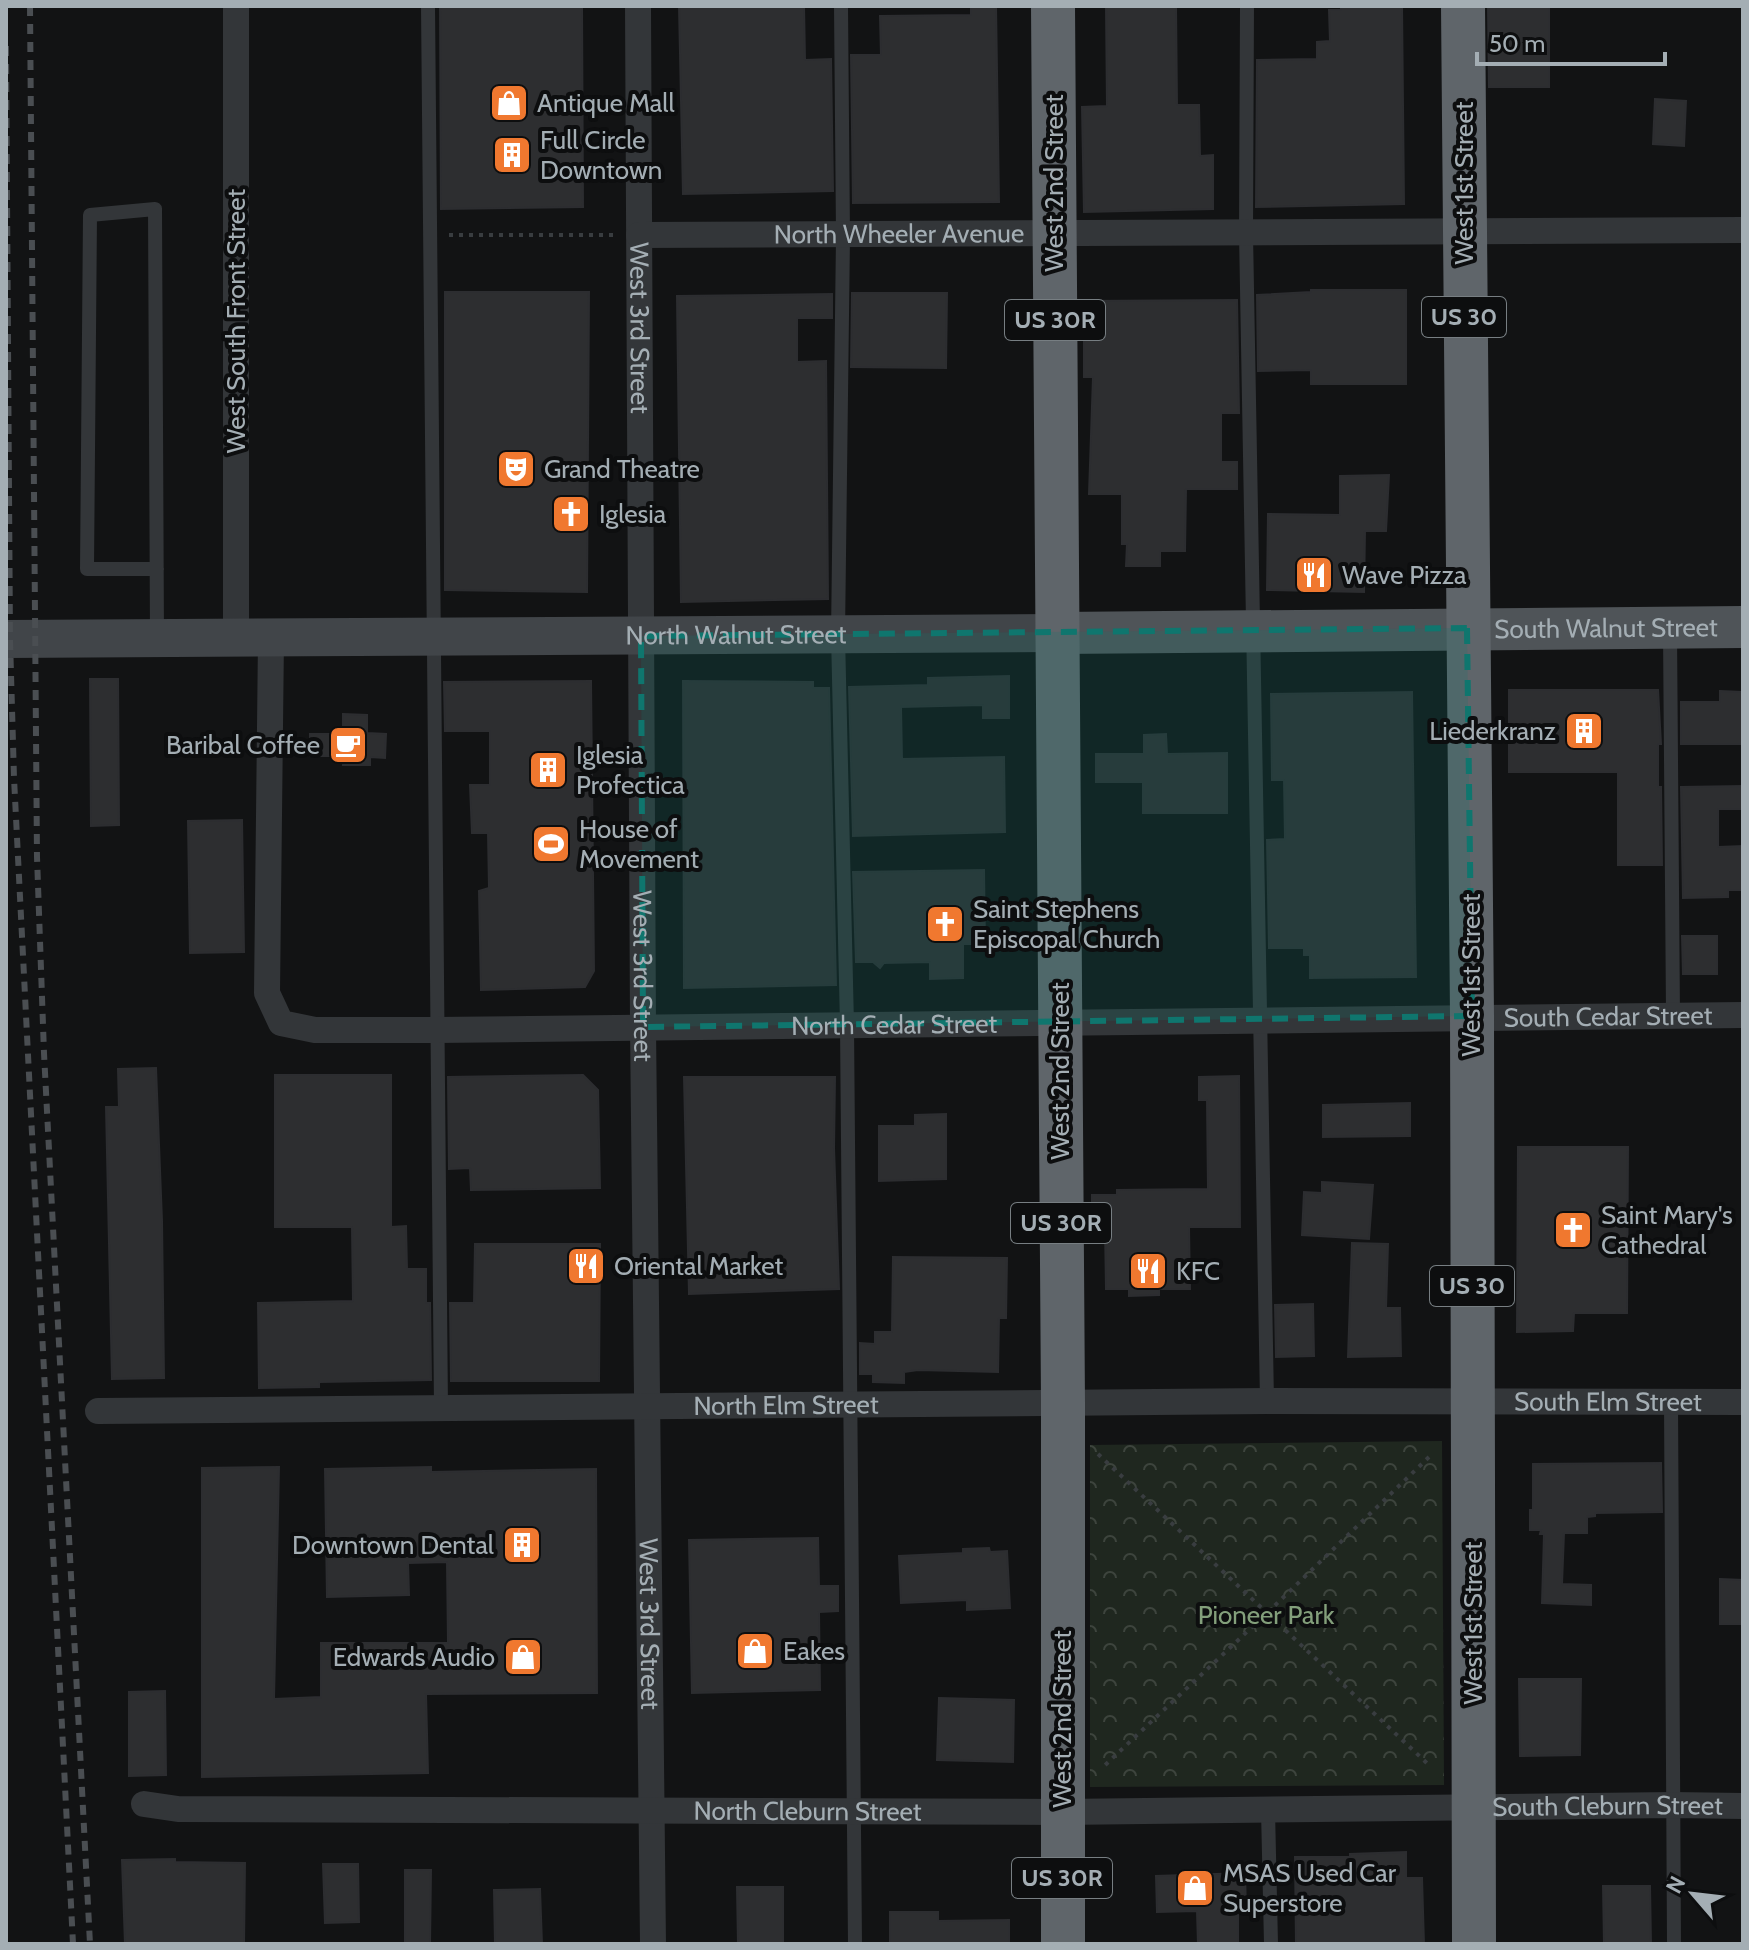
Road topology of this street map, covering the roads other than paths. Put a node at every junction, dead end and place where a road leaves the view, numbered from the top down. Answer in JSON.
{"nodes":[{"id":1,"x":236,"y":6,"type":"edge"},
{"id":2,"x":428,"y":6,"type":"edge"},
{"id":3,"x":638,"y":6,"type":"edge"},
{"id":4,"x":841,"y":6,"type":"edge"},
{"id":5,"x":1053,"y":6,"type":"edge"},
{"id":6,"x":1247,"y":6,"type":"edge"},
{"id":7,"x":1463,"y":6,"type":"edge"},
{"id":8,"x":1743,"y":230,"type":"edge"},
{"id":9,"x":1463,"y":231,"type":"junction"},
{"id":10,"x":1246,"y":233,"type":"junction"},
{"id":11,"x":639,"y":235,"type":"junction"},
{"id":12,"x":1054,"y":235,"type":"junction"},
{"id":13,"x":843,"y":236,"type":"junction"},
{"id":14,"x":157,"y":569,"type":"junction"},
{"id":15,"x":1743,"y":627,"type":"edge"},
{"id":16,"x":1467,"y":628,"type":"junction"},
{"id":17,"x":1670,"y":628,"type":"junction"},
{"id":18,"x":1253,"y":632,"type":"junction"},
{"id":19,"x":1058,"y":633,"type":"junction"},
{"id":20,"x":838,"y":635,"type":"junction"},
{"id":21,"x":641,"y":636,"type":"junction"},
{"id":22,"x":434,"y":637,"type":"junction"},
{"id":23,"x":157,"y":638,"type":"junction"},
{"id":24,"x":254,"y":638,"type":"junction"},
{"id":25,"x":6,"y":639,"type":"edge"},
{"id":26,"x":1673,"y":1015,"type":"junction"},
{"id":27,"x":1743,"y":1015,"type":"edge"},
{"id":28,"x":1472,"y":1016,"type":"junction"},
{"id":29,"x":1260,"y":1020,"type":"junction"},
{"id":30,"x":1059,"y":1023,"type":"junction"},
{"id":31,"x":847,"y":1025,"type":"junction"},
{"id":32,"x":643,"y":1027,"type":"junction"},
{"id":33,"x":315,"y":1030,"type":"joint"},
{"id":34,"x":435,"y":1030,"type":"junction"},
{"id":35,"x":1267,"y":1401,"type":"junction"},
{"id":36,"x":1472,"y":1401,"type":"junction"},
{"id":37,"x":1671,"y":1402,"type":"junction"},
{"id":38,"x":1743,"y":1402,"type":"edge"},
{"id":39,"x":1063,"y":1403,"type":"junction"},
{"id":40,"x":851,"y":1405,"type":"junction"},
{"id":41,"x":648,"y":1406,"type":"junction"},
{"id":42,"x":441,"y":1408,"type":"junction"},
{"id":43,"x":98,"y":1411,"type":"dead end"},
{"id":44,"x":144,"y":1804,"type":"dead end"},
{"id":45,"x":1673,"y":1805,"type":"junction"},
{"id":46,"x":1743,"y":1806,"type":"edge"},
{"id":47,"x":1473,"y":1809,"type":"junction"},
{"id":48,"x":651,"y":1810,"type":"junction"},
{"id":49,"x":854,"y":1810,"type":"junction"},
{"id":50,"x":1268,"y":1810,"type":"junction"},
{"id":51,"x":1061,"y":1812,"type":"junction"},
{"id":52,"x":653,"y":1944,"type":"edge"},
{"id":53,"x":855,"y":1944,"type":"edge"},
{"id":54,"x":1063,"y":1944,"type":"edge"},
{"id":55,"x":1271,"y":1944,"type":"edge"},
{"id":56,"x":1474,"y":1944,"type":"edge"},
{"id":57,"x":1674,"y":1944,"type":"edge"}],
"edges":[{"from":1,"to":24,"type":"street","name":"West South Front Street"},
{"from":2,"to":22,"type":"lane"},
{"from":3,"to":11,"type":"street","name":"West 3rd Street"},
{"from":4,"to":13,"type":"lane"},
{"from":5,"to":12,"type":"highway","name":"West 2nd Street","number":"US 30R"},
{"from":6,"to":10,"type":"lane"},
{"from":7,"to":9,"type":"highway","name":"West 1st Street","number":"US 30"},
{"from":8,"to":9,"type":"street","name":"North Wheeler Avenue"},
{"from":9,"to":10,"type":"street","name":"North Wheeler Avenue"},
{"from":9,"to":16,"type":"highway","name":"West 1st Street","number":"US 30"},
{"from":10,"to":12,"type":"street","name":"North Wheeler Avenue"},
{"from":10,"to":18,"type":"lane"},
{"from":11,"to":13,"type":"street","name":"North Wheeler Avenue"},
{"from":11,"to":21,"type":"street","name":"West 3rd Street"},
{"from":12,"to":13,"type":"street","name":"North Wheeler Avenue"},
{"from":12,"to":19,"type":"highway","name":"West 2nd Street","number":"US 30R"},
{"from":13,"to":20,"type":"lane"},
{"from":14,"to":14,"type":"lane"},
{"from":14,"to":23,"type":"lane"},
{"from":15,"to":17,"type":"main road","name":"South Walnut Street"},
{"from":16,"to":17,"type":"main road","name":"South Walnut Street"},
{"from":16,"to":18,"type":"main road","name":"North Walnut Street"},
{"from":16,"to":28,"type":"highway","name":"West 1st Street","number":"US 30"},
{"from":17,"to":26,"type":"lane"},
{"from":18,"to":19,"type":"main road","name":"North Walnut Street"},
{"from":18,"to":29,"type":"lane"},
{"from":19,"to":20,"type":"main road","name":"North Walnut Street"},
{"from":19,"to":30,"type":"highway","name":"West 2nd Street","number":"US 30R"},
{"from":20,"to":21,"type":"main road","name":"North Walnut Street"},
{"from":20,"to":31,"type":"lane"},
{"from":21,"to":22,"type":"main road","name":"North Walnut Street"},
{"from":21,"to":32,"type":"street","name":"West 3rd Street"},
{"from":22,"to":24,"type":"main road","name":"North Walnut Street"},
{"from":22,"to":34,"type":"lane"},
{"from":23,"to":24,"type":"main road","name":"North Walnut Street"},
{"from":23,"to":25,"type":"main road","name":"North Walnut Street"},
{"from":24,"to":33,"type":"street","name":"West South Front Street"},
{"from":26,"to":27,"type":"street","name":"South Cedar Street"},
{"from":26,"to":28,"type":"street","name":"South Cedar Street"},
{"from":28,"to":29,"type":"street","name":"North Cedar Street"},
{"from":28,"to":36,"type":"highway","name":"West 1st Street","number":"US 30"},
{"from":29,"to":30,"type":"street","name":"North Cedar Street"},
{"from":29,"to":35,"type":"lane"},
{"from":30,"to":31,"type":"street","name":"North Cedar Street"},
{"from":30,"to":39,"type":"highway","name":"West 2nd Street","number":"US 30R"},
{"from":31,"to":32,"type":"street","name":"North Cedar Street"},
{"from":31,"to":40,"type":"lane"},
{"from":32,"to":34,"type":"street","name":"North Cedar Street"},
{"from":32,"to":41,"type":"street","name":"West 3rd Street"},
{"from":33,"to":34,"type":"street","name":"North Cedar Street"},
{"from":34,"to":42,"type":"lane"},
{"from":35,"to":36,"type":"street","name":"North Elm Street"},
{"from":35,"to":39,"type":"street","name":"North Elm Street"},
{"from":36,"to":37,"type":"street","name":"South Elm Street"},
{"from":36,"to":47,"type":"highway","name":"West 1st Street","number":"US 30"},
{"from":37,"to":38,"type":"street","name":"South Elm Street"},
{"from":37,"to":45,"type":"lane"},
{"from":39,"to":40,"type":"street","name":"North Elm Street"},
{"from":39,"to":51,"type":"highway","name":"West 2nd Street","number":"US 30R"},
{"from":40,"to":41,"type":"street","name":"North Elm Street"},
{"from":40,"to":49,"type":"lane"},
{"from":41,"to":42,"type":"street","name":"North Elm Street"},
{"from":41,"to":48,"type":"street","name":"West 3rd Street"},
{"from":42,"to":43,"type":"street","name":"North Elm Street"},
{"from":44,"to":48,"type":"street","name":"North Cleburn Street"},
{"from":45,"to":46,"type":"street","name":"South Cleburn Street"},
{"from":45,"to":47,"type":"street","name":"South Cleburn Street"},
{"from":45,"to":57,"type":"lane"},
{"from":47,"to":50,"type":"street","name":"North Cleburn Street"},
{"from":47,"to":56,"type":"highway","name":"West 1st Street","number":"US 30"},
{"from":48,"to":49,"type":"street","name":"North Cleburn Street"},
{"from":48,"to":52,"type":"street","name":"West 3rd Street"},
{"from":49,"to":51,"type":"street","name":"North Cleburn Street"},
{"from":49,"to":53,"type":"lane"},
{"from":50,"to":51,"type":"street","name":"North Cleburn Street"},
{"from":50,"to":55,"type":"lane"},
{"from":51,"to":54,"type":"highway","name":"West 2nd Street","number":"US 30R"}]}
